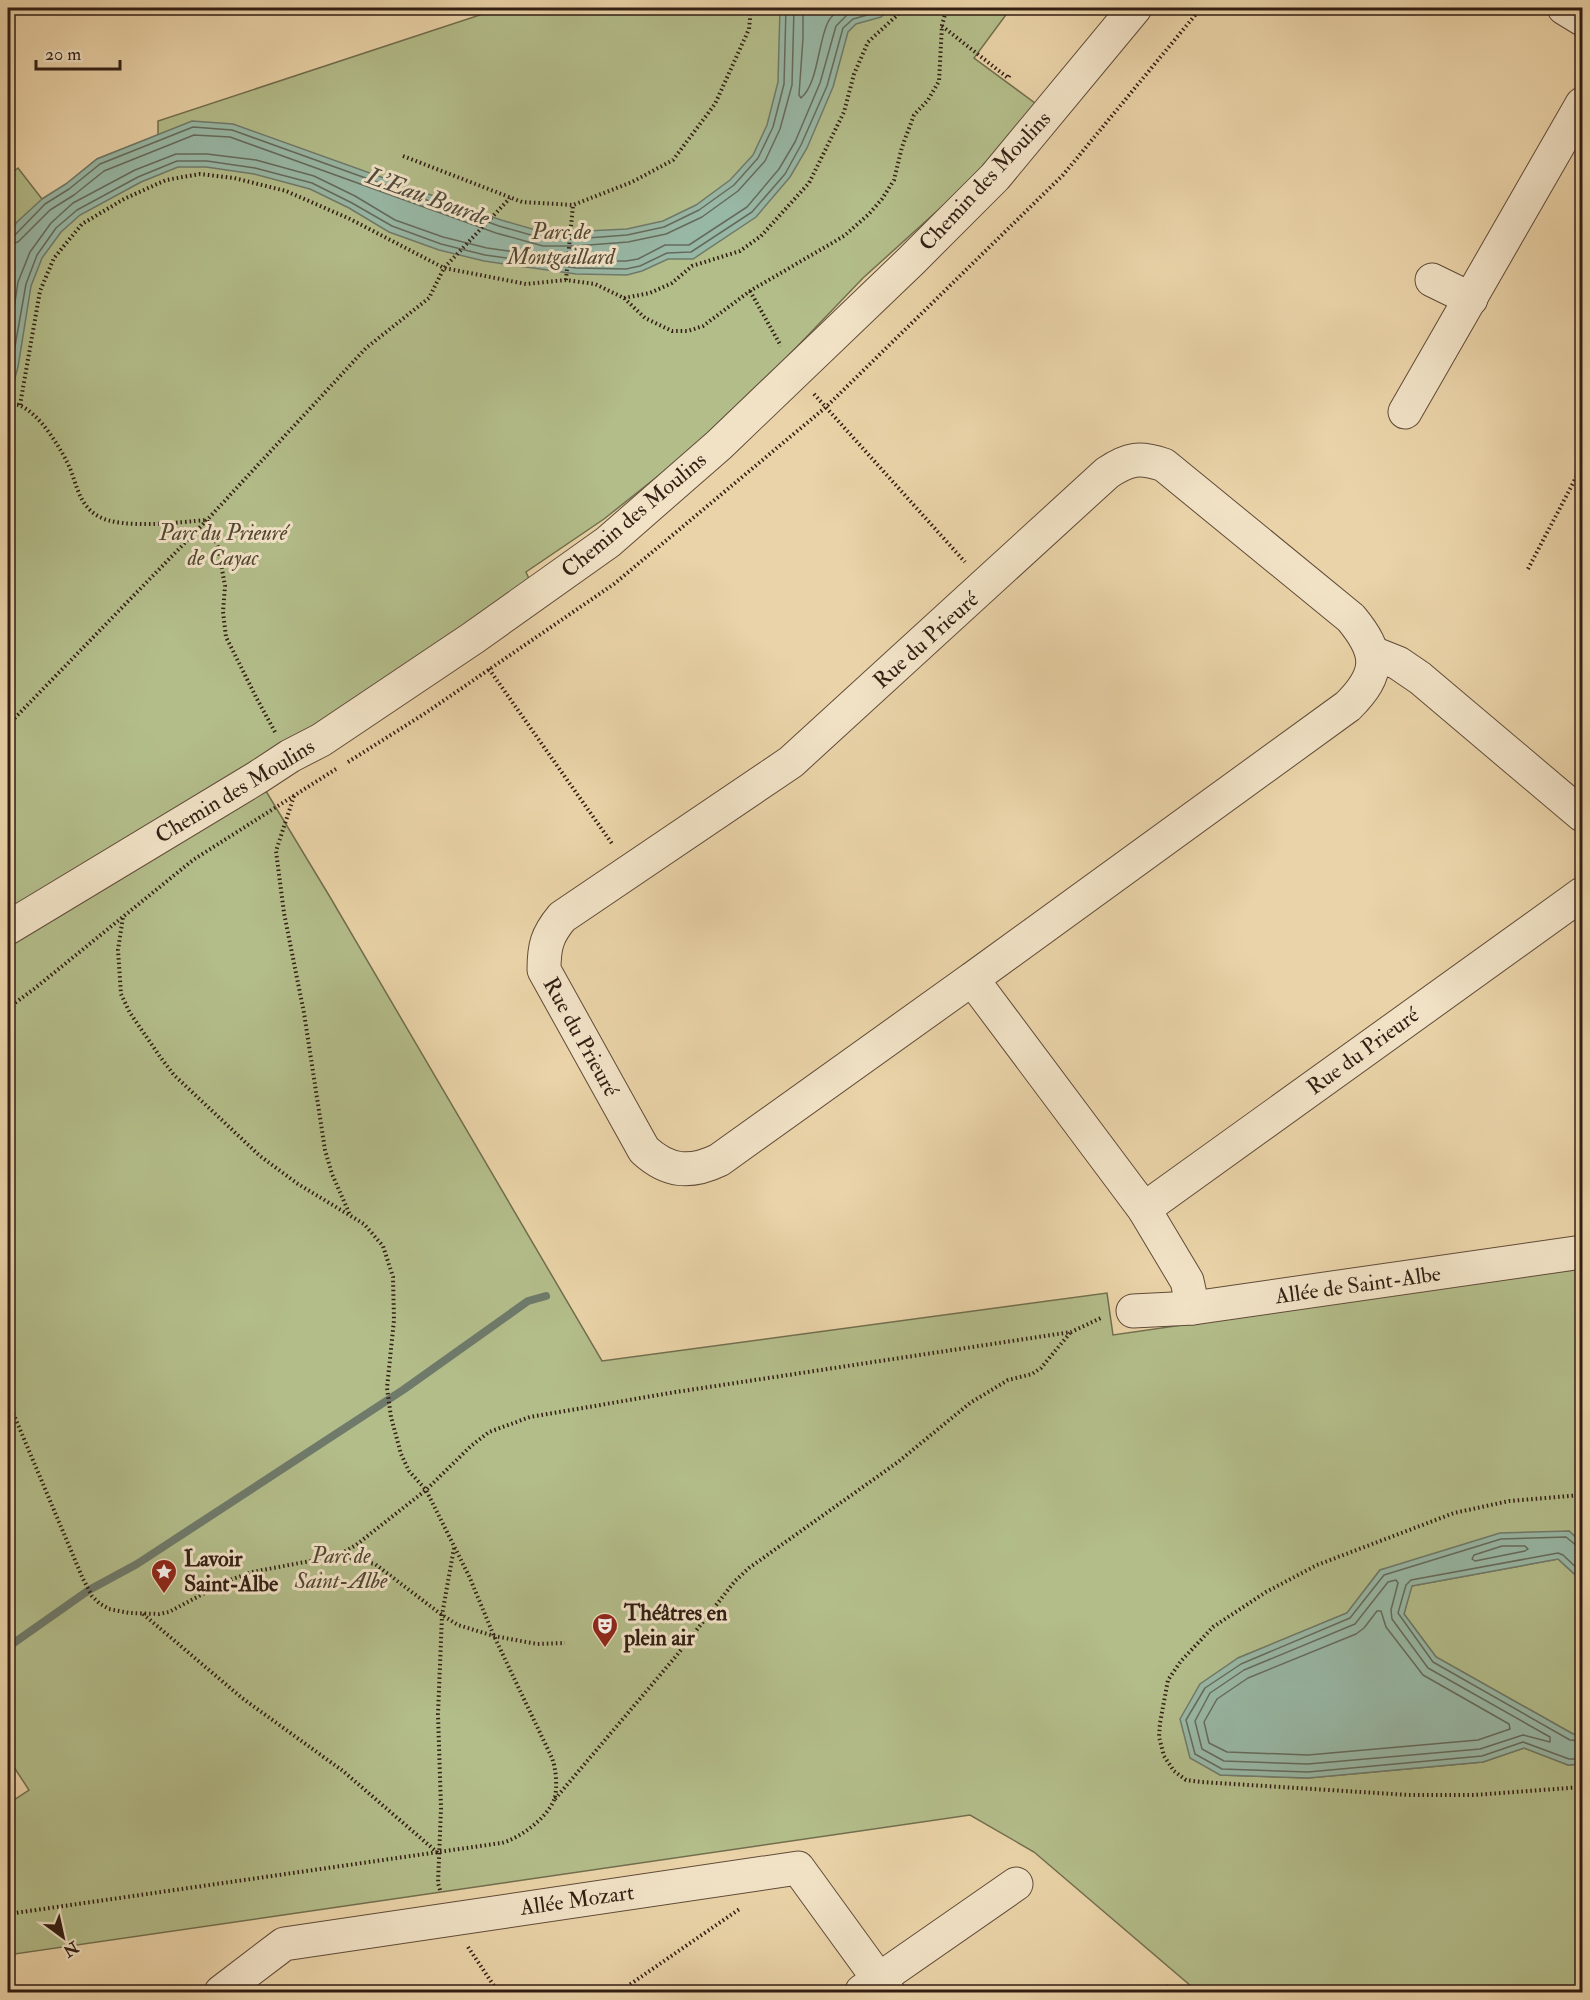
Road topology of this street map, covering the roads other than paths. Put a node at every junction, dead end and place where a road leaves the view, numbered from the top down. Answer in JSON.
{"nodes":[{"id":1,"x":1135,"y":8,"type":"edge"},
{"id":2,"x":1564,"y":8,"type":"edge"},
{"id":3,"x":1582,"y":19,"type":"edge"},
{"id":4,"x":1582,"y":104,"type":"edge"},
{"id":5,"x":1432,"y":280,"type":"dead end"},
{"id":6,"x":1471,"y":299,"type":"junction"},
{"id":7,"x":1405,"y":412,"type":"dead end"},
{"id":8,"x":1373,"y":653,"type":"junction"},
{"id":9,"x":1582,"y":815,"type":"edge"},
{"id":10,"x":1582,"y":894,"type":"edge"},
{"id":11,"x":8,"y":928,"type":"edge"},
{"id":12,"x":972,"y":979,"type":"junction"},
{"id":13,"x":1144,"y":1209,"type":"junction"},
{"id":14,"x":1582,"y":1252,"type":"edge"},
{"id":15,"x":1193,"y":1308,"type":"junction"},
{"id":16,"x":1133,"y":1311,"type":"road end"},
{"id":17,"x":1016,"y":1884,"type":"dead end"},
{"id":18,"x":875,"y":1988,"type":"edge"},
{"id":19,"x":221,"y":1992,"type":"edge"}],
"edges":[{"from":1,"to":11,"type":"street","name":"Chemin des Moulins"},
{"from":2,"to":3,"type":"street"},
{"from":4,"to":6,"type":"street"},
{"from":5,"to":6,"type":"street"},
{"from":6,"to":7,"type":"street"},
{"from":8,"to":9,"type":"street"},
{"from":8,"to":12,"type":"street","name":"Rue du Prieuré"},
{"from":8,"to":12,"type":"street","name":"Rue du Prieuré"},
{"from":10,"to":13,"type":"street","name":"Rue du Prieuré"},
{"from":12,"to":13,"type":"street"},
{"from":13,"to":15,"type":"street"},
{"from":14,"to":15,"type":"street","name":"Allée de Saint-Albe"},
{"from":15,"to":16,"type":"street","name":"Allée de Saint-Albe"},
{"from":17,"to":18,"type":"street"},
{"from":18,"to":19,"type":"street","name":"Allée Mozart"}]}
